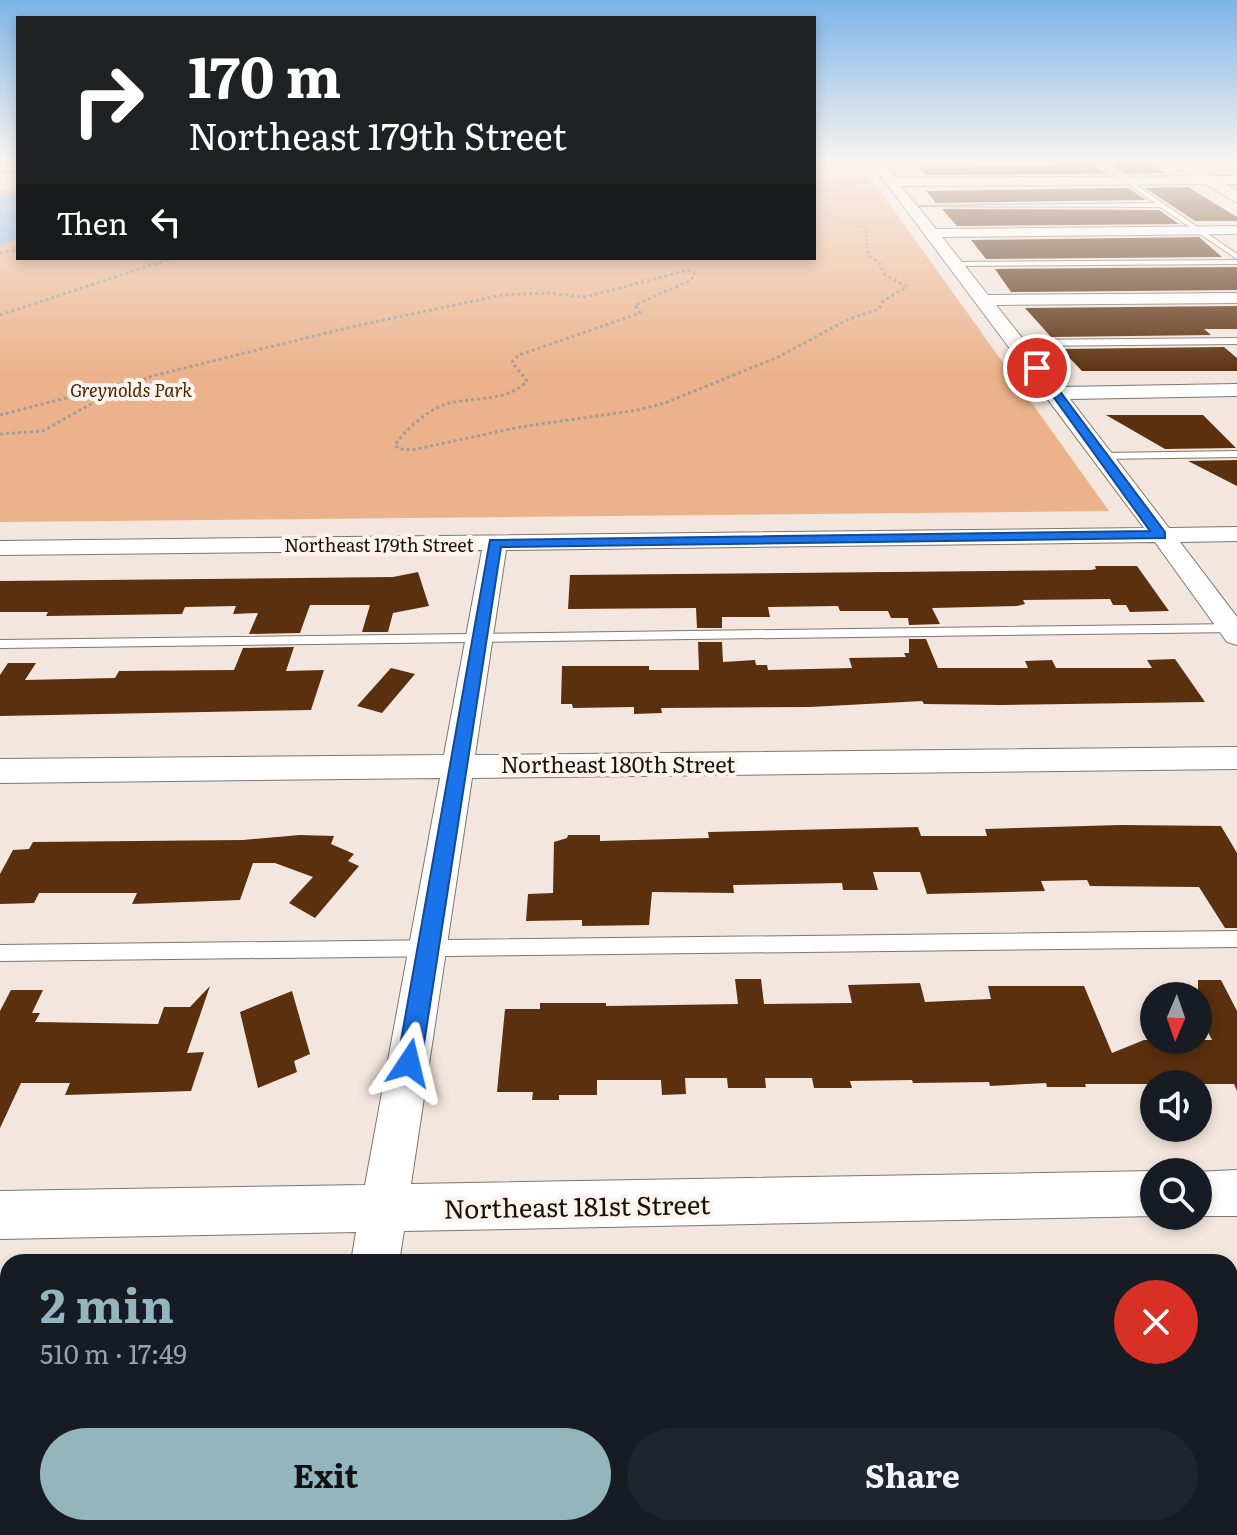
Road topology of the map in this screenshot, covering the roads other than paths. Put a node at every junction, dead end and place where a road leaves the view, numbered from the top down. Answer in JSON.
{"nodes":[{"id":1,"x":1054,"y":232,"type":"edge"},
{"id":2,"x":1201,"y":232,"type":"edge"},
{"id":3,"x":933,"y":233,"type":"joint"},
{"id":4,"x":1237,"y":259,"type":"edge"},
{"id":5,"x":957,"y":264,"type":"junction"},
{"id":6,"x":1237,"y":298,"type":"edge"},
{"id":7,"x":985,"y":300,"type":"junction"},
{"id":8,"x":1237,"y":341,"type":"edge"},
{"id":9,"x":1018,"y":343,"type":"junction"},
{"id":10,"x":1237,"y":390,"type":"edge"},
{"id":11,"x":1056,"y":393,"type":"junction"},
{"id":12,"x":1237,"y":454,"type":"edge"},
{"id":13,"x":1103,"y":456,"type":"junction"},
{"id":14,"x":1237,"y":534,"type":"edge"},
{"id":15,"x":1160,"y":535,"type":"junction"},
{"id":16,"x":495,"y":543,"type":"junction"},
{"id":17,"x":0,"y":548,"type":"edge"},
{"id":18,"x":1235,"y":631,"type":"edge"},
{"id":19,"x":480,"y":637,"type":"junction"},
{"id":20,"x":0,"y":644,"type":"edge"},
{"id":21,"x":1237,"y":758,"type":"edge"},
{"id":22,"x":459,"y":764,"type":"junction"},
{"id":23,"x":0,"y":771,"type":"edge"},
{"id":24,"x":1237,"y":939,"type":"edge"},
{"id":25,"x":429,"y":946,"type":"junction"},
{"id":26,"x":0,"y":953,"type":"edge"},
{"id":27,"x":1237,"y":1193,"type":"edge"},
{"id":28,"x":1140,"y":1194,"type":"edge"},
{"id":29,"x":1212,"y":1194,"type":"edge"},
{"id":30,"x":385,"y":1208,"type":"junction"},
{"id":31,"x":0,"y":1215,"type":"edge"},
{"id":32,"x":376,"y":1254,"type":"edge"}],
"edges":[{"from":1,"to":3,"type":"street"},
{"from":2,"to":4,"type":"lane"},
{"from":3,"to":5,"type":"street"},
{"from":4,"to":5,"type":"lane"},
{"from":5,"to":7,"type":"street"},
{"from":6,"to":7,"type":"street"},
{"from":7,"to":9,"type":"street"},
{"from":8,"to":9,"type":"lane"},
{"from":9,"to":11,"type":"street"},
{"from":10,"to":11,"type":"street"},
{"from":11,"to":13,"type":"street"},
{"from":12,"to":13,"type":"lane"},
{"from":13,"to":15,"type":"street"},
{"from":14,"to":15,"type":"street","name":"Northeast 179th Street"},
{"from":15,"to":16,"type":"street","name":"Northeast 179th Street"},
{"from":15,"to":18,"type":"street"},
{"from":16,"to":17,"type":"street","name":"Northeast 179th Street"},
{"from":16,"to":19,"type":"street"},
{"from":18,"to":19,"type":"lane"},
{"from":19,"to":20,"type":"lane"},
{"from":19,"to":22,"type":"street"},
{"from":21,"to":22,"type":"street","name":"Northeast 180th Street"},
{"from":22,"to":23,"type":"street","name":"Northeast 180th Street"},
{"from":22,"to":25,"type":"street"},
{"from":24,"to":25,"type":"lane"},
{"from":25,"to":26,"type":"lane"},
{"from":25,"to":30,"type":"street"},
{"from":27,"to":29,"type":"street"},
{"from":28,"to":30,"type":"street","name":"Northeast 181st Street"},
{"from":30,"to":31,"type":"street","name":"Northeast 181st Street"},
{"from":30,"to":32,"type":"street"}]}
